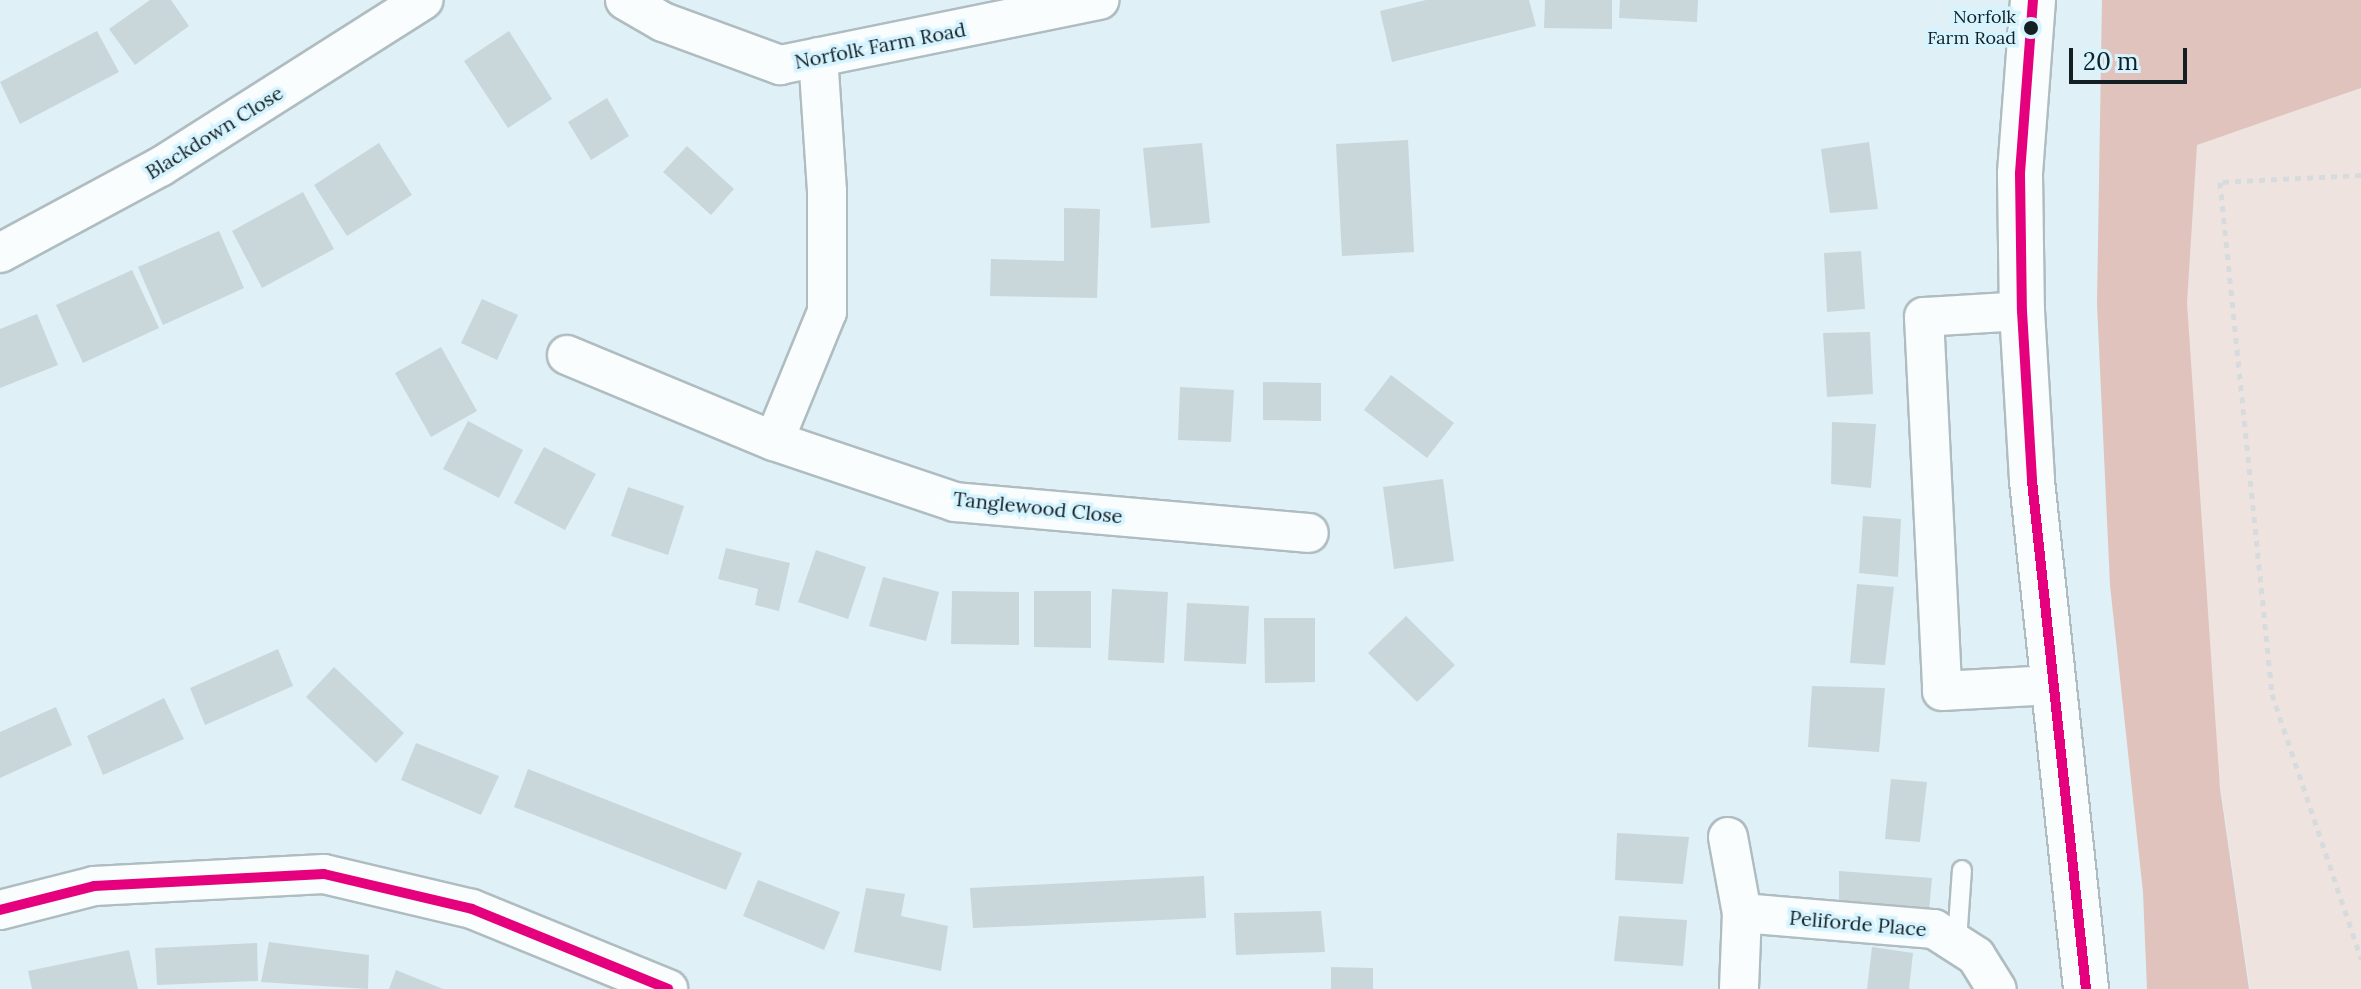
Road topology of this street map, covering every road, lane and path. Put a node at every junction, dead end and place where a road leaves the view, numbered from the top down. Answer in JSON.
{"nodes":[{"id":1,"x":423,"y":0,"type":"edge"},
{"id":2,"x":625,"y":0,"type":"edge"},
{"id":3,"x":1099,"y":0,"type":"edge"},
{"id":4,"x":2033,"y":0,"type":"edge"},
{"id":5,"x":818,"y":57,"type":"junction"},
{"id":6,"x":2361,"y":175,"type":"edge"},
{"id":7,"x":0,"y":253,"type":"edge"},
{"id":8,"x":2022,"y":311,"type":"junction"},
{"id":9,"x":567,"y":355,"type":"dead end"},
{"id":10,"x":774,"y":441,"type":"junction"},
{"id":11,"x":1309,"y":533,"type":"dead end"},
{"id":12,"x":2052,"y":685,"type":"junction"},
{"id":13,"x":1728,"y":837,"type":"dead end"},
{"id":14,"x":1962,"y":870,"type":"dead end"},
{"id":15,"x":0,"y":910,"type":"edge"},
{"id":16,"x":1742,"y":913,"type":"junction"},
{"id":17,"x":1957,"y":941,"type":"junction"},
{"id":18,"x":2361,"y":959,"type":"edge"},
{"id":19,"x":668,"y":989,"type":"edge"},
{"id":20,"x":1739,"y":989,"type":"edge"},
{"id":21,"x":1997,"y":989,"type":"edge"},
{"id":22,"x":2086,"y":989,"type":"edge"}],
"edges":[{"from":1,"to":7,"type":"street","name":"Blackdown Close"},
{"from":2,"to":5,"type":"street","name":"Norfolk Farm Road"},
{"from":3,"to":5,"type":"street","name":"Norfolk Farm Road"},
{"from":4,"to":8,"type":"main road"},
{"from":5,"to":10,"type":"street"},
{"from":6,"to":18,"type":"path"},
{"from":8,"to":12,"type":"main road"},
{"from":8,"to":12,"type":"street"},
{"from":9,"to":10,"type":"street","name":"Tanglewood Close"},
{"from":10,"to":11,"type":"street","name":"Tanglewood Close"},
{"from":12,"to":22,"type":"main road"},
{"from":13,"to":16,"type":"street"},
{"from":14,"to":17,"type":"lane"},
{"from":15,"to":19,"type":"street"},
{"from":16,"to":17,"type":"street","name":"Peliforde Place"},
{"from":16,"to":20,"type":"street"},
{"from":17,"to":21,"type":"street","name":"Peliforde Place"}]}
